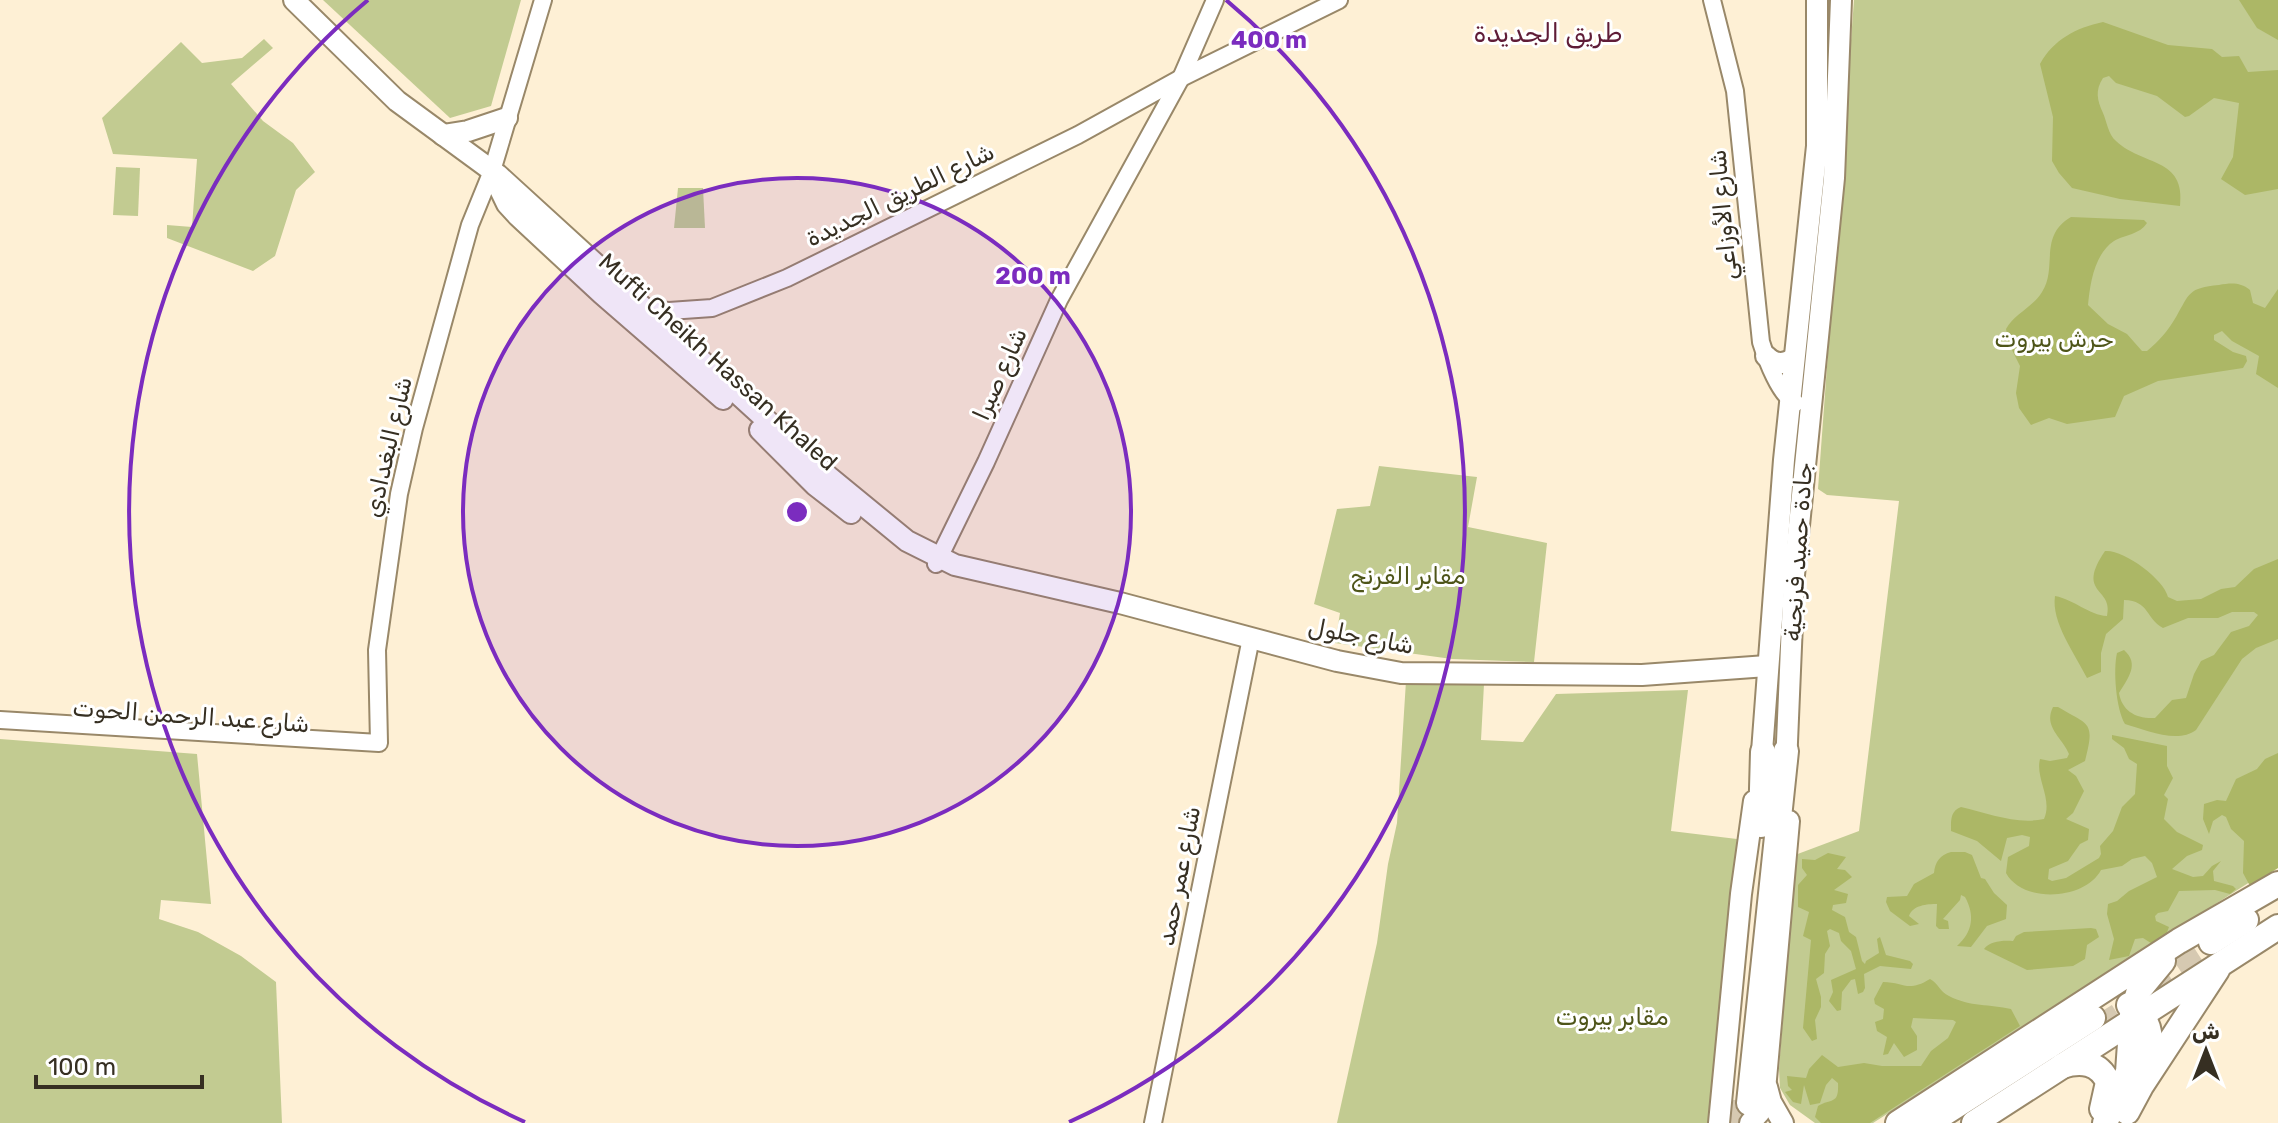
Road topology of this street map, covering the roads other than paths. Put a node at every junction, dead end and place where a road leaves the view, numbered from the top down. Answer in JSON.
{"nodes":[{"id":1,"x":294,"y":0,"type":"edge"},
{"id":2,"x":543,"y":0,"type":"edge"},
{"id":3,"x":1215,"y":0,"type":"edge"},
{"id":4,"x":1339,"y":0,"type":"edge"},
{"id":5,"x":1712,"y":0,"type":"edge"},
{"id":6,"x":1817,"y":0,"type":"edge"},
{"id":7,"x":1841,"y":0,"type":"edge"},
{"id":8,"x":1181,"y":78,"type":"junction"},
{"id":9,"x":507,"y":118,"type":"junction"},
{"id":10,"x":443,"y":135,"type":"junction"},
{"id":11,"x":492,"y":171,"type":"junction"},
{"id":12,"x":638,"y":314,"type":"junction"},
{"id":13,"x":1766,"y":356,"type":"junction"},
{"id":14,"x":1794,"y":358,"type":"junction"},
{"id":15,"x":1799,"y":403,"type":"junction"},
{"id":16,"x":944,"y":562,"type":"junction"},
{"id":17,"x":1251,"y":638,"type":"junction"},
{"id":18,"x":1767,"y":666,"type":"junction"},
{"id":19,"x":0,"y":720,"type":"edge"},
{"id":20,"x":0,"y":729,"type":"edge"},
{"id":21,"x":379,"y":748,"type":"junction"},
{"id":22,"x":1774,"y":752,"type":"junction"},
{"id":23,"x":2278,"y":884,"type":"edge"},
{"id":24,"x":2278,"y":899,"type":"edge"},
{"id":25,"x":2278,"y":915,"type":"edge"},
{"id":26,"x":2278,"y":927,"type":"edge"},
{"id":27,"x":2179,"y":941,"type":"junction"},
{"id":28,"x":2217,"y":952,"type":"junction"},
{"id":29,"x":2136,"y":1013,"type":"junction"},
{"id":30,"x":2089,"y":1018,"type":"junction"},
{"id":31,"x":2056,"y":1069,"type":"junction"},
{"id":32,"x":1766,"y":1079,"type":"junction"},
{"id":33,"x":2141,"y":1086,"type":"junction"},
{"id":34,"x":1738,"y":1109,"type":"edge"},
{"id":35,"x":1153,"y":1123,"type":"edge"},
{"id":36,"x":1719,"y":1123,"type":"edge"},
{"id":37,"x":1783,"y":1123,"type":"edge"},
{"id":38,"x":1898,"y":1123,"type":"edge"},
{"id":39,"x":1929,"y":1123,"type":"edge"},
{"id":40,"x":1951,"y":1123,"type":"edge"},
{"id":41,"x":1974,"y":1123,"type":"edge"},
{"id":42,"x":2098,"y":1123,"type":"edge"},
{"id":43,"x":2105,"y":1123,"type":"edge"},
{"id":44,"x":2122,"y":1123,"type":"edge"}],
"edges":[{"from":1,"to":10,"type":"main road","name":"Mufti Cheikh Hassan Khaled"},
{"from":2,"to":9,"type":"street","name":"شارع البغدادي"},
{"from":3,"to":8,"type":"street","name":"شارع صبرا"},
{"from":4,"to":8,"type":"street","name":"شارع الطريق الجديدة"},
{"from":5,"to":13,"type":"street","name":"شارع الأوزاعي"},
{"from":6,"to":14,"type":"main road","name":"جادة حميد فرنجية"},
{"from":7,"to":15,"type":"main road","name":"جادة حميد فرنجية"},
{"from":8,"to":12,"type":"street","name":"شارع الطريق الجديدة"},
{"from":8,"to":16,"type":"street","name":"شارع صبرا"},
{"from":9,"to":10,"type":"main road"},
{"from":9,"to":11,"type":"street","name":"شارع البغدادي"},
{"from":10,"to":11,"type":"main road","name":"Mufti Cheikh Hassan Khaled"},
{"from":11,"to":12,"type":"main road","name":"Mufti Cheikh Hassan Khaled"},
{"from":11,"to":21,"type":"street","name":"شارع البغدادي"},
{"from":12,"to":16,"type":"main road","name":"Mufti Cheikh Hassan Khaled"},
{"from":13,"to":14,"type":"main road"},
{"from":13,"to":15,"type":"street","name":"شارع الأوزاعي"},
{"from":14,"to":15,"type":"main road","name":"جادة حميد فرنجية"},
{"from":15,"to":18,"type":"main road","name":"جادة حميد فرنجية"},
{"from":15,"to":22,"type":"main road","name":"جادة حميد فرنجية"},
{"from":16,"to":17,"type":"main road","name":"شارع جلول"},
{"from":17,"to":18,"type":"main road","name":"شارع جلول"},
{"from":17,"to":35,"type":"street","name":"شارع عمر حمد"},
{"from":18,"to":22,"type":"main road","name":"جادة حميد فرنجية"},
{"from":19,"to":21,"type":"street","name":"شارع عبد الرحمن الحوت"},
{"from":20,"to":21,"type":"street","name":"شارع عبد الرحمن الحوت"},
{"from":22,"to":32,"type":"main road"},
{"from":22,"to":34,"type":"highway","name":"جادة حميد فرنجية"},
{"from":23,"to":27,"type":"highway"},
{"from":24,"to":28,"type":"highway"},
{"from":25,"to":28,"type":"highway"},
{"from":26,"to":28,"type":"highway"},
{"from":27,"to":29,"type":"highway"},
{"from":27,"to":30,"type":"highway"},
{"from":28,"to":29,"type":"highway"},
{"from":28,"to":33,"type":"highway"},
{"from":29,"to":30,"type":"highway"},
{"from":29,"to":31,"type":"highway"},
{"from":29,"to":33,"type":"highway"},
{"from":29,"to":43,"type":"highway"},
{"from":30,"to":38,"type":"highway"},
{"from":30,"to":39,"type":"highway"},
{"from":30,"to":40,"type":"highway"},
{"from":31,"to":41,"type":"highway"},
{"from":31,"to":42,"type":"highway"},
{"from":32,"to":34,"type":"main road"},
{"from":32,"to":37,"type":"main road"},
{"from":33,"to":44,"type":"highway"},
{"from":34,"to":36,"type":"main road"}]}
